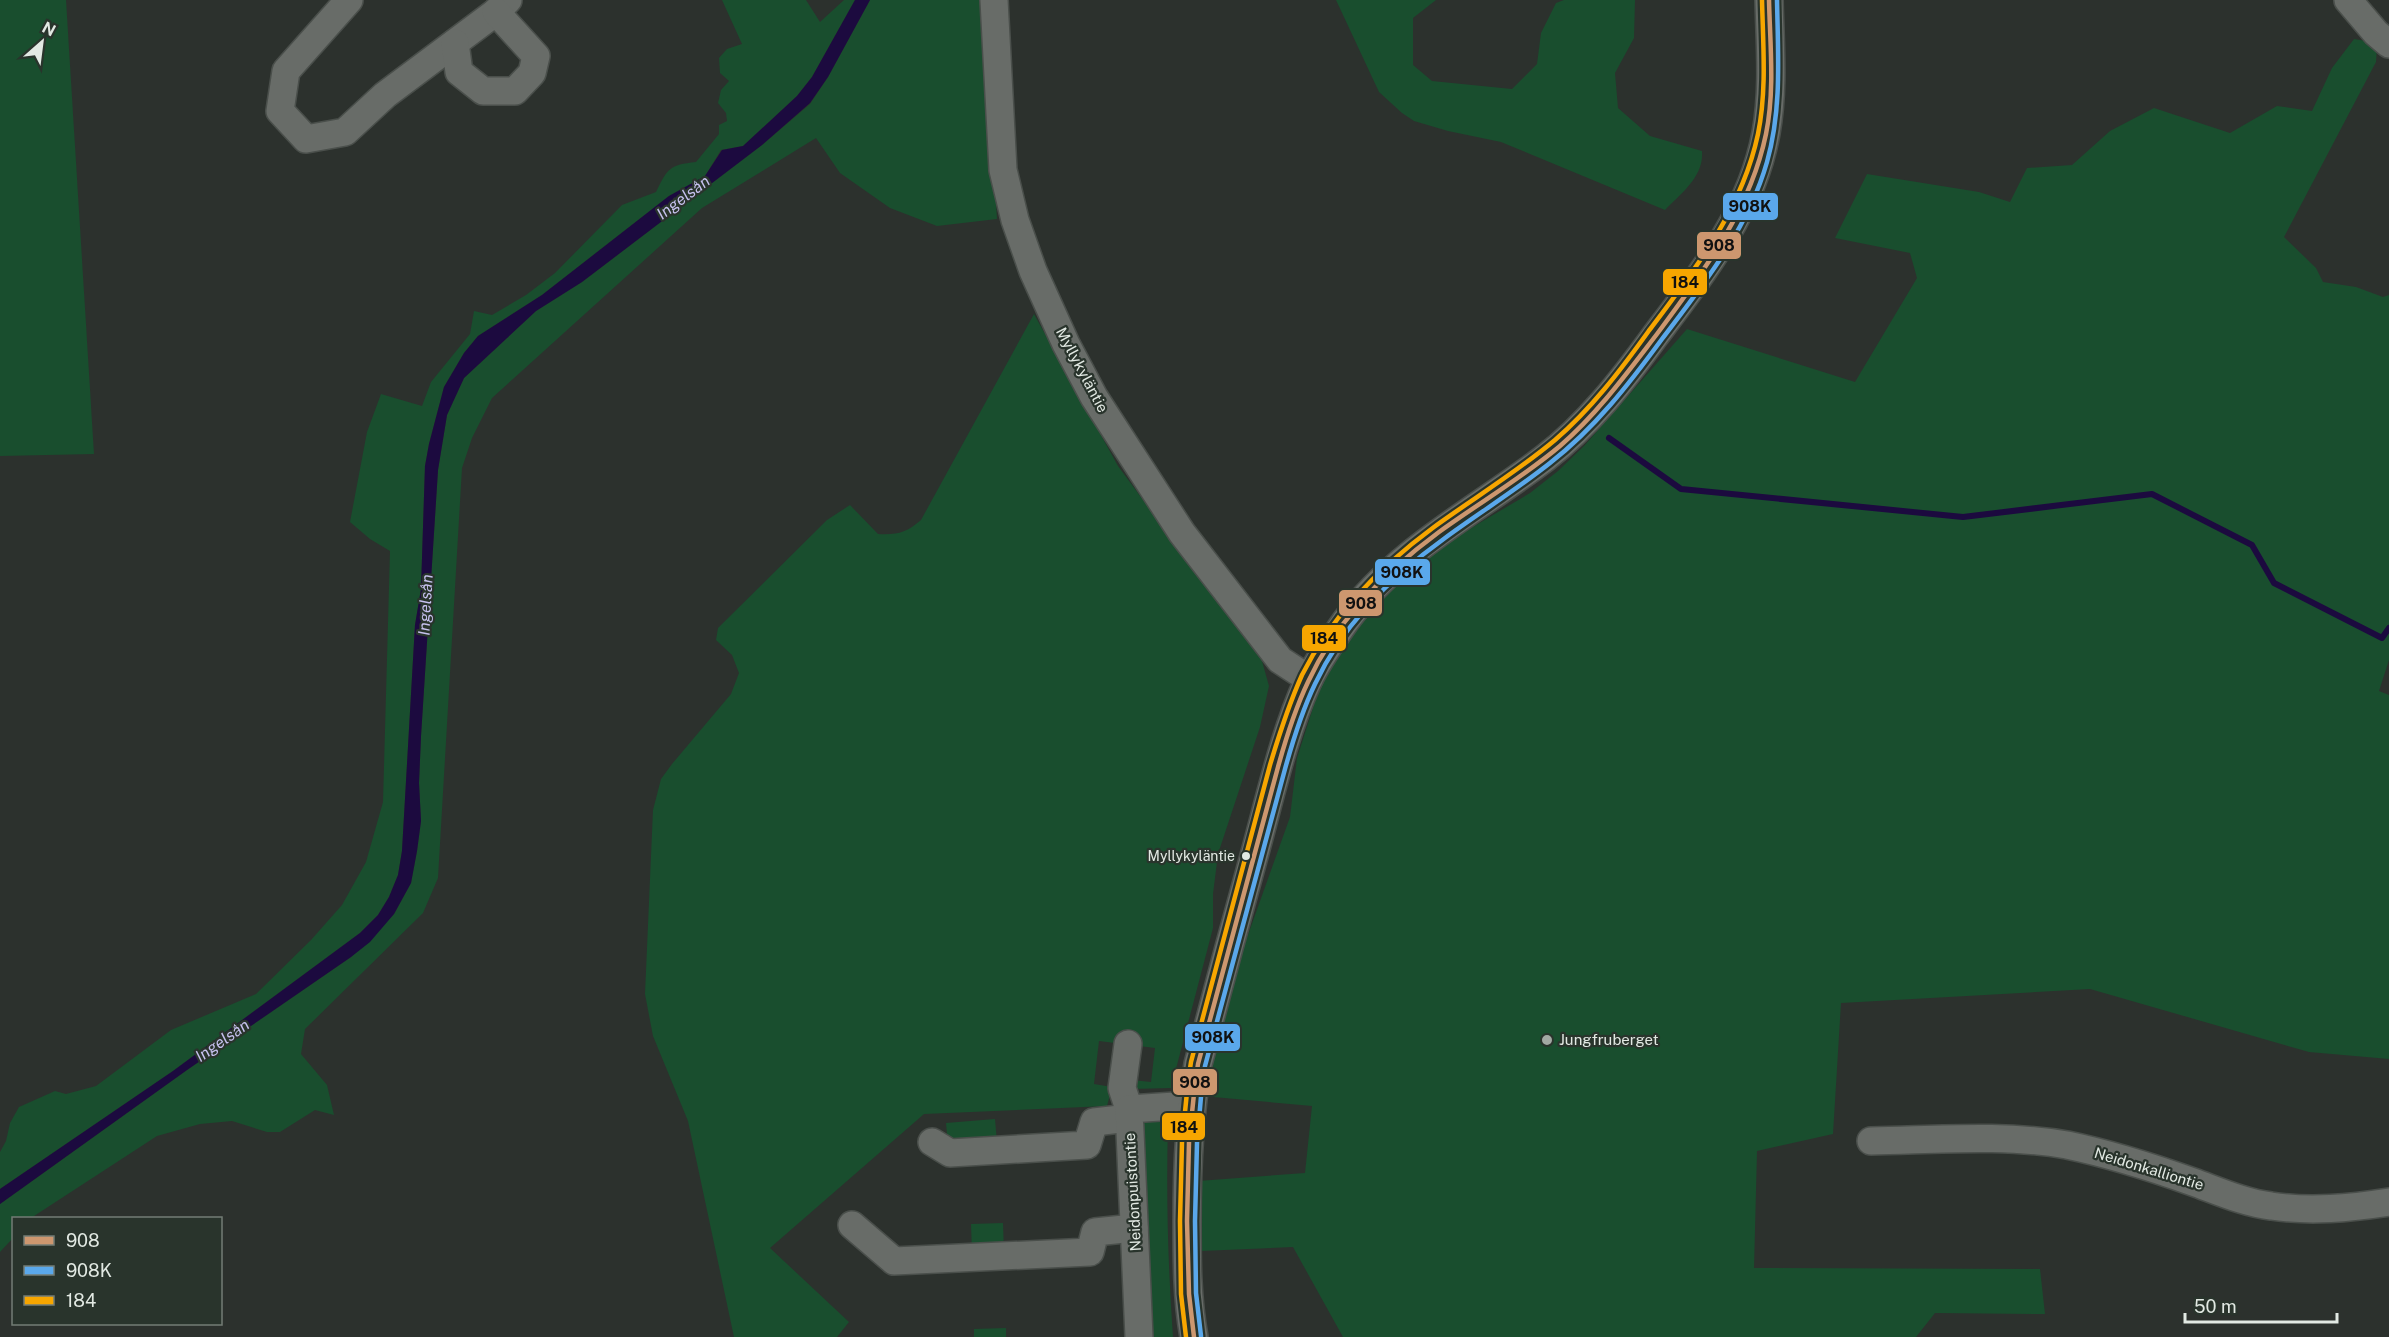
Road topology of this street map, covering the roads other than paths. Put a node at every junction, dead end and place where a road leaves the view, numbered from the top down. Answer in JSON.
{"nodes":[{"id":1,"x":349,"y":0,"type":"edge"},
{"id":2,"x":994,"y":0,"type":"edge"},
{"id":3,"x":1769,"y":0,"type":"edge"},
{"id":4,"x":2348,"y":0,"type":"edge"},
{"id":5,"x":502,"y":6,"type":"edge"},
{"id":6,"x":454,"y":44,"type":"junction"},
{"id":7,"x":2389,"y":44,"type":"edge"},
{"id":8,"x":1309,"y":679,"type":"junction"},
{"id":9,"x":1128,"y":1044,"type":"dead end"},
{"id":10,"x":1191,"y":1105,"type":"junction"},
{"id":11,"x":1129,"y":1113,"type":"junction"},
{"id":12,"x":1871,"y":1141,"type":"dead end"},
{"id":13,"x":932,"y":1142,"type":"dead end"},
{"id":14,"x":2389,"y":1202,"type":"edge"},
{"id":15,"x":852,"y":1225,"type":"dead end"},
{"id":16,"x":1134,"y":1228,"type":"junction"},
{"id":17,"x":1139,"y":1337,"type":"edge"},
{"id":18,"x":1194,"y":1337,"type":"edge"}],
"edges":[{"from":1,"to":6,"type":"street"},
{"from":2,"to":8,"type":"street","name":"Myllykyläntie"},
{"from":3,"to":8,"type":"street"},
{"from":4,"to":7,"type":"street"},
{"from":5,"to":6,"type":"street"},
{"from":5,"to":6,"type":"street"},
{"from":8,"to":10,"type":"street"},
{"from":9,"to":11,"type":"street","name":"Neidonpuistontie"},
{"from":10,"to":11,"type":"street"},
{"from":10,"to":18,"type":"street"},
{"from":11,"to":13,"type":"street"},
{"from":11,"to":16,"type":"street","name":"Neidonpuistontie"},
{"from":12,"to":14,"type":"street","name":"Neidonkalliontie"},
{"from":15,"to":16,"type":"street"},
{"from":16,"to":17,"type":"street","name":"Neidonpuistontie"}]}
